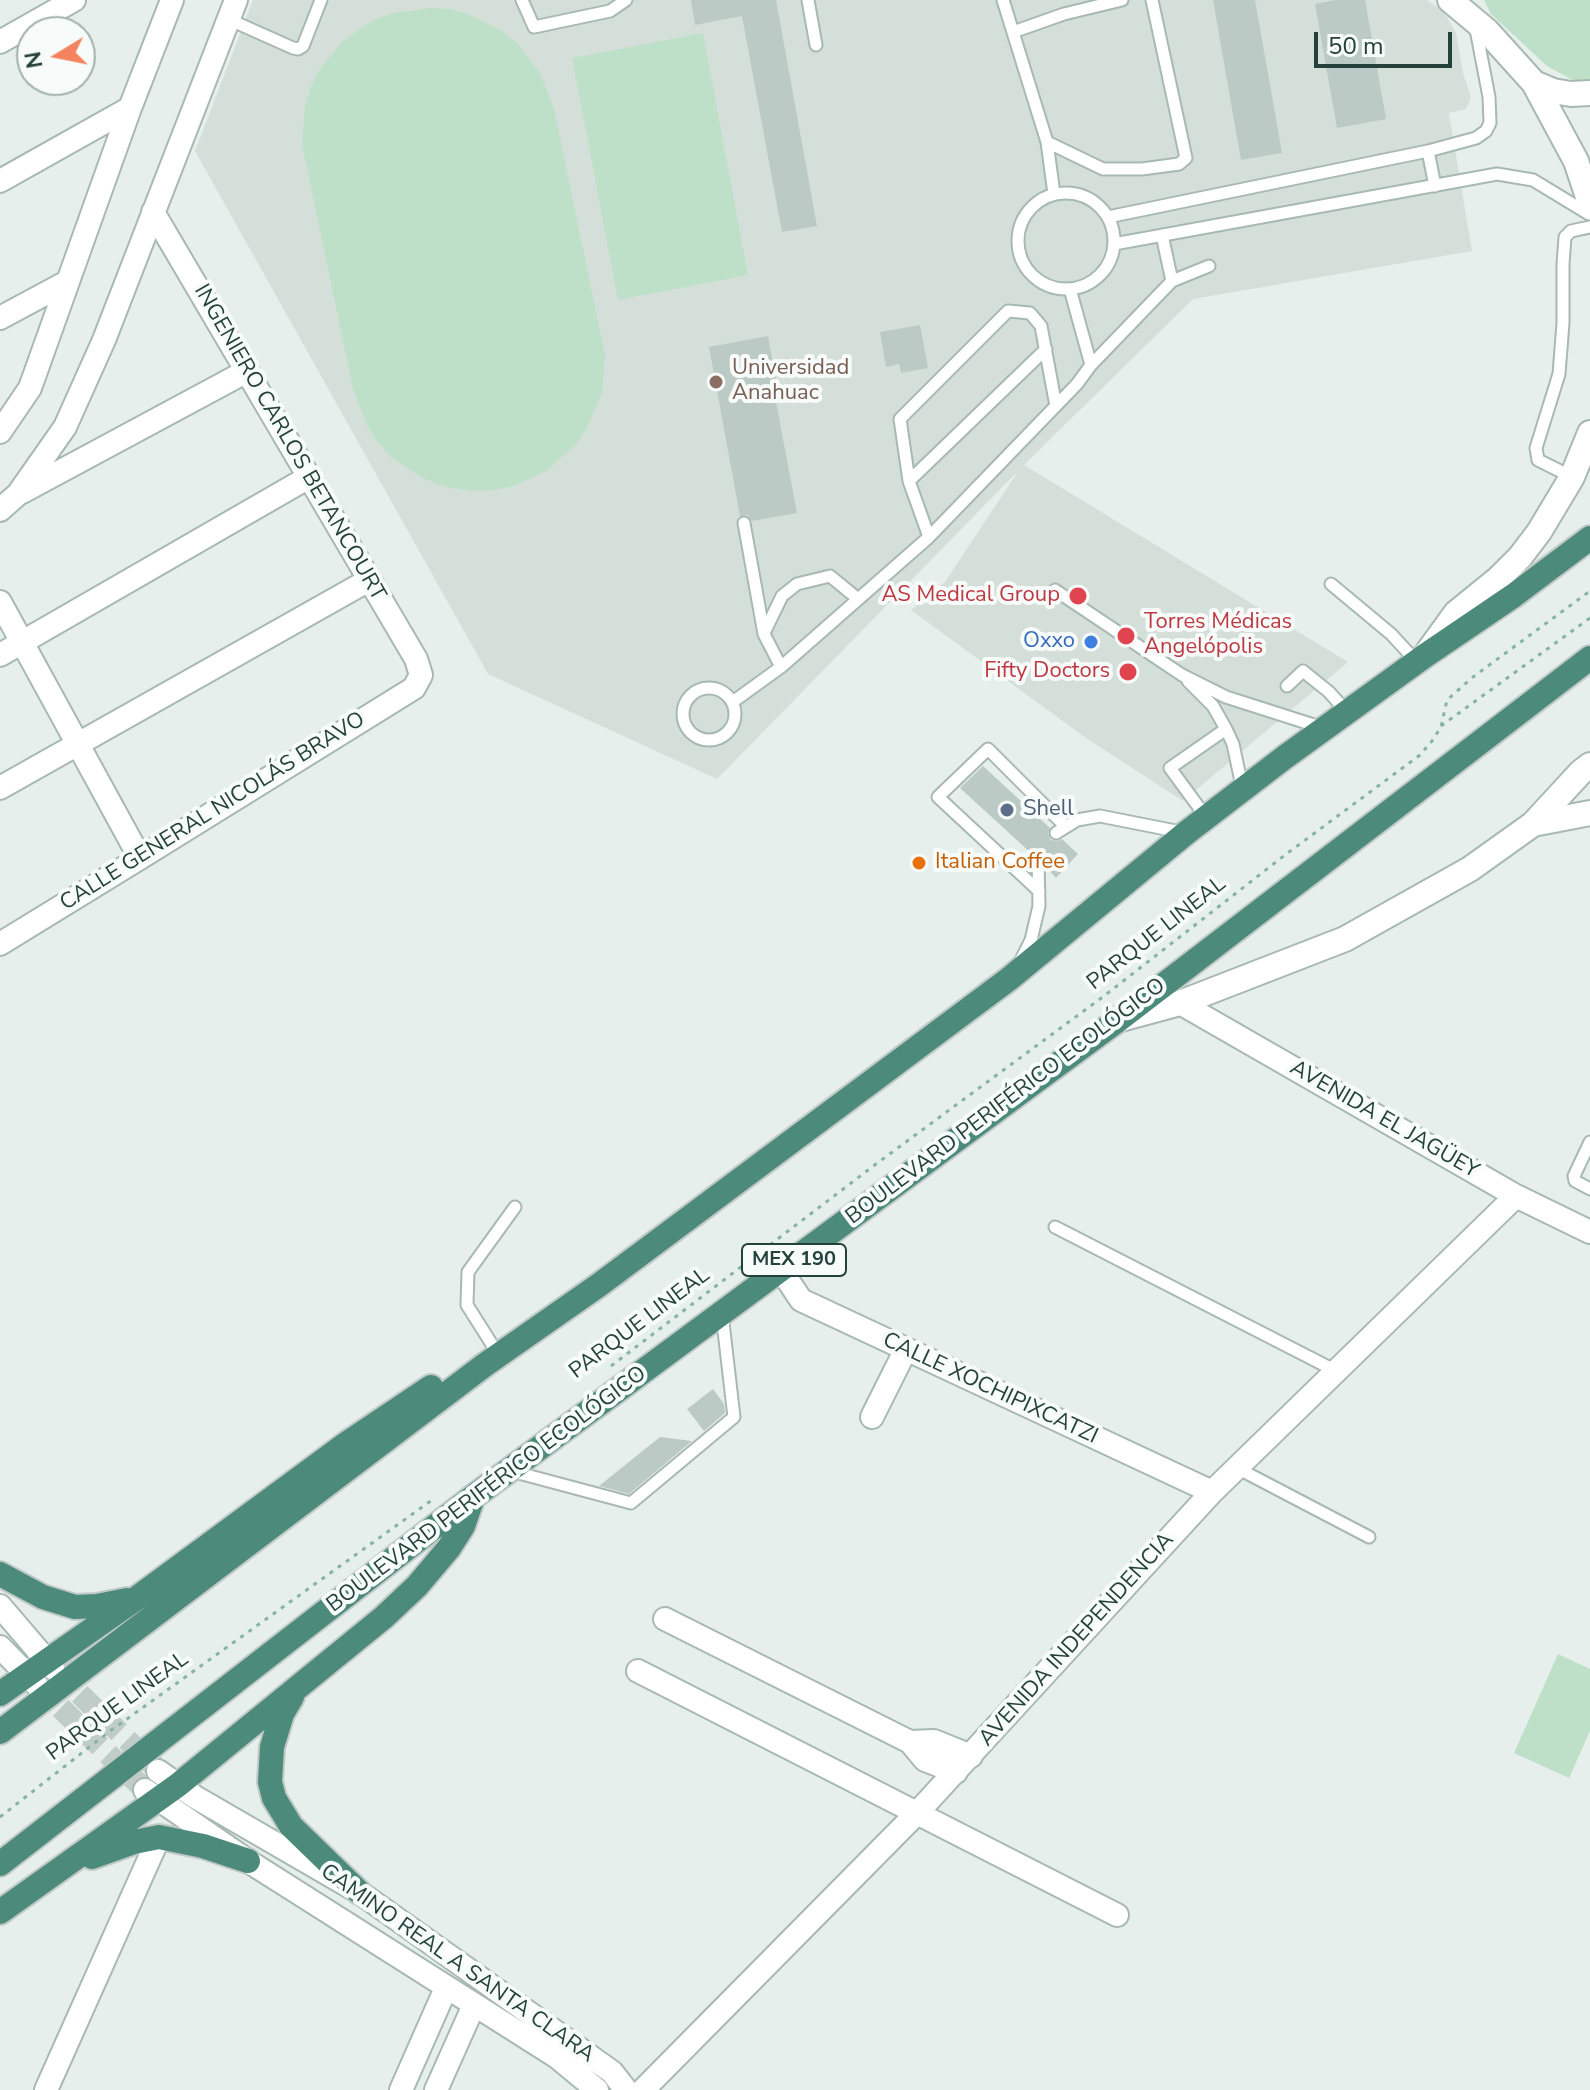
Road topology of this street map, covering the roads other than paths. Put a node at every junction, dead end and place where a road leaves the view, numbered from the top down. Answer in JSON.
{"nodes":[{"id":1,"x":74,"y":0,"type":"edge"},
{"id":2,"x":172,"y":0,"type":"edge"},
{"id":3,"x":321,"y":0,"type":"edge"},
{"id":4,"x":522,"y":0,"type":"edge"},
{"id":5,"x":626,"y":0,"type":"edge"},
{"id":6,"x":808,"y":0,"type":"edge"},
{"id":7,"x":1003,"y":0,"type":"edge"},
{"id":8,"x":1122,"y":0,"type":"edge"},
{"id":9,"x":1152,"y":0,"type":"edge"},
{"id":10,"x":1450,"y":0,"type":"edge"},
{"id":11,"x":1107,"y":2,"type":"edge"},
{"id":12,"x":232,"y":9,"type":"edge"},
{"id":13,"x":1471,"y":10,"type":"edge"},
{"id":14,"x":1013,"y":32,"type":"junction"},
{"id":15,"x":0,"y":42,"type":"edge"},
{"id":16,"x":816,"y":45,"type":"dead end"},
{"id":17,"x":1534,"y":83,"type":"junction"},
{"id":18,"x":1590,"y":93,"type":"edge"},
{"id":19,"x":130,"y":108,"type":"junction"},
{"id":20,"x":1047,"y":142,"type":"junction"},
{"id":21,"x":1428,"y":151,"type":"junction"},
{"id":22,"x":0,"y":181,"type":"edge"},
{"id":23,"x":1435,"y":186,"type":"junction"},
{"id":24,"x":1054,"y":194,"type":"junction"},
{"id":25,"x":1590,"y":203,"type":"edge"},
{"id":26,"x":153,"y":212,"type":"junction"},
{"id":27,"x":1590,"y":214,"type":"edge"},
{"id":28,"x":1108,"y":217,"type":"junction"},
{"id":29,"x":1590,"y":227,"type":"edge"},
{"id":30,"x":1162,"y":235,"type":"junction"},
{"id":31,"x":1114,"y":244,"type":"junction"},
{"id":32,"x":1209,"y":266,"type":"dead end"},
{"id":33,"x":1172,"y":281,"type":"junction"},
{"id":34,"x":67,"y":282,"type":"junction"},
{"id":35,"x":1070,"y":289,"type":"junction"},
{"id":36,"x":0,"y":318,"type":"edge"},
{"id":37,"x":1046,"y":349,"type":"junction"},
{"id":38,"x":1091,"y":365,"type":"junction"},
{"id":39,"x":247,"y":371,"type":"junction"},
{"id":40,"x":1056,"y":406,"type":"junction"},
{"id":41,"x":0,"y":432,"type":"edge"},
{"id":42,"x":1590,"y":433,"type":"edge"},
{"id":43,"x":309,"y":477,"type":"junction"},
{"id":44,"x":1572,"y":477,"type":"junction"},
{"id":45,"x":909,"y":481,"type":"junction"},
{"id":46,"x":18,"y":494,"type":"junction"},
{"id":47,"x":0,"y":510,"type":"edge"},
{"id":48,"x":744,"y":523,"type":"dead end"},
{"id":49,"x":929,"y":537,"type":"junction"},
{"id":50,"x":1590,"y":538,"type":"edge"},
{"id":51,"x":369,"y":580,"type":"junction"},
{"id":52,"x":1331,"y":584,"type":"dead end"},
{"id":53,"x":1055,"y":590,"type":"dead end"},
{"id":54,"x":858,"y":599,"type":"junction"},
{"id":55,"x":0,"y":602,"type":"edge"},
{"id":56,"x":764,"y":634,"type":"junction"},
{"id":57,"x":22,"y":642,"type":"junction"},
{"id":58,"x":0,"y":655,"type":"edge"},
{"id":59,"x":1590,"y":658,"type":"edge"},
{"id":60,"x":1421,"y":659,"type":"junction"},
{"id":61,"x":781,"y":667,"type":"junction"},
{"id":62,"x":421,"y":675,"type":"joint"},
{"id":63,"x":1182,"y":675,"type":"junction"},
{"id":64,"x":1287,"y":686,"type":"dead end"},
{"id":65,"x":734,"y":701,"type":"junction"},
{"id":66,"x":1347,"y":712,"type":"junction"},
{"id":67,"x":1324,"y":728,"type":"junction"},
{"id":68,"x":1226,"y":729,"type":"junction"},
{"id":69,"x":78,"y":744,"type":"junction"},
{"id":70,"x":1590,"y":765,"type":"edge"},
{"id":71,"x":0,"y":788,"type":"edge"},
{"id":72,"x":1243,"y":791,"type":"junction"},
{"id":73,"x":1590,"y":813,"type":"edge"},
{"id":74,"x":1207,"y":818,"type":"junction"},
{"id":75,"x":1533,"y":824,"type":"junction"},
{"id":76,"x":1186,"y":833,"type":"junction"},
{"id":77,"x":140,"y":858,"type":"junction"},
{"id":78,"x":1038,"y":860,"type":"dead end"},
{"id":79,"x":1039,"y":891,"type":"junction"},
{"id":80,"x":0,"y":944,"type":"edge"},
{"id":81,"x":1009,"y":979,"type":"junction"},
{"id":82,"x":1180,"y":1003,"type":"junction"},
{"id":83,"x":1118,"y":1020,"type":"junction"},
{"id":84,"x":1590,"y":1142,"type":"edge"},
{"id":85,"x":1590,"y":1189,"type":"edge"},
{"id":86,"x":1516,"y":1196,"type":"junction"},
{"id":87,"x":515,"y":1207,"type":"dead end"},
{"id":88,"x":1055,"y":1227,"type":"dead end"},
{"id":89,"x":1590,"y":1232,"type":"edge"},
{"id":90,"x":781,"y":1270,"type":"junction"},
{"id":91,"x":722,"y":1313,"type":"junction"},
{"id":92,"x":906,"y":1349,"type":"junction"},
{"id":93,"x":492,"y":1359,"type":"junction"},
{"id":94,"x":1336,"y":1371,"type":"junction"},
{"id":95,"x":872,"y":1417,"type":"dead end"},
{"id":96,"x":1237,"y":1468,"type":"junction"},
{"id":97,"x":510,"y":1470,"type":"junction"},
{"id":98,"x":1212,"y":1492,"type":"junction"},
{"id":99,"x":473,"y":1497,"type":"junction"},
{"id":100,"x":1369,"y":1537,"type":"dead end"},
{"id":101,"x":0,"y":1574,"type":"edge"},
{"id":102,"x":137,"y":1598,"type":"junction"},
{"id":103,"x":0,"y":1606,"type":"edge"},
{"id":104,"x":665,"y":1619,"type":"dead end"},
{"id":105,"x":0,"y":1647,"type":"edge"},
{"id":106,"x":50,"y":1664,"type":"junction"},
{"id":107,"x":638,"y":1671,"type":"dead end"},
{"id":108,"x":32,"y":1680,"type":"junction"},
{"id":109,"x":301,"y":1685,"type":"junction"},
{"id":110,"x":0,"y":1694,"type":"edge"},
{"id":111,"x":0,"y":1732,"type":"edge"},
{"id":112,"x":963,"y":1764,"type":"junction"},
{"id":113,"x":160,"y":1786,"type":"junction"},
{"id":114,"x":917,"y":1813,"type":"junction"},
{"id":115,"x":159,"y":1837,"type":"junction"},
{"id":116,"x":248,"y":1861,"type":"junction"},
{"id":117,"x":0,"y":1864,"type":"edge"},
{"id":118,"x":60,"y":1870,"type":"junction"},
{"id":119,"x":359,"y":1892,"type":"junction"},
{"id":120,"x":0,"y":1912,"type":"edge"},
{"id":121,"x":1117,"y":1915,"type":"dead end"},
{"id":122,"x":446,"y":1988,"type":"junction"},
{"id":123,"x":474,"y":2005,"type":"junction"},
{"id":124,"x":609,"y":2086,"type":"edge"},
{"id":125,"x":46,"y":2090,"type":"edge"},
{"id":126,"x":401,"y":2090,"type":"edge"},
{"id":127,"x":436,"y":2090,"type":"edge"},
{"id":128,"x":643,"y":2090,"type":"edge"}],
"edges":[{"from":1,"to":15,"type":"street"},
{"from":2,"to":19,"type":"street"},
{"from":3,"to":12,"type":"lane"},
{"from":4,"to":5,"type":"lane"},
{"from":6,"to":16,"type":"lane"},
{"from":7,"to":14,"type":"lane"},
{"from":8,"to":11,"type":"lane"},
{"from":9,"to":20,"type":"lane"},
{"from":10,"to":13,"type":"street"},
{"from":11,"to":14,"type":"lane"},
{"from":12,"to":26,"type":"street"},
{"from":13,"to":17,"type":"street"},
{"from":13,"to":21,"type":"lane"},
{"from":14,"to":20,"type":"lane"},
{"from":17,"to":18,"type":"street"},
{"from":17,"to":25,"type":"street"},
{"from":19,"to":22,"type":"street"},
{"from":19,"to":34,"type":"street"},
{"from":20,"to":24,"type":"lane"},
{"from":21,"to":23,"type":"lane"},
{"from":21,"to":28,"type":"lane"},
{"from":23,"to":27,"type":"lane"},
{"from":23,"to":30,"type":"lane"},
{"from":24,"to":28,"type":"lane"},
{"from":24,"to":35,"type":"lane"},
{"from":26,"to":39,"type":"street","name":"INGENIERO CARLOS BETANCOURT"},
{"from":26,"to":46,"type":"street"},
{"from":28,"to":31,"type":"lane"},
{"from":29,"to":44,"type":"lane"},
{"from":30,"to":31,"type":"lane"},
{"from":30,"to":33,"type":"lane"},
{"from":31,"to":35,"type":"lane"},
{"from":32,"to":33,"type":"lane"},
{"from":33,"to":38,"type":"lane"},
{"from":34,"to":36,"type":"street"},
{"from":34,"to":41,"type":"street"},
{"from":35,"to":38,"type":"lane"},
{"from":37,"to":40,"type":"lane"},
{"from":37,"to":45,"type":"lane"},
{"from":37,"to":45,"type":"lane"},
{"from":38,"to":40,"type":"lane"},
{"from":39,"to":43,"type":"street","name":"INGENIERO CARLOS BETANCOURT"},
{"from":39,"to":46,"type":"street"},
{"from":40,"to":49,"type":"lane"},
{"from":42,"to":44,"type":"street"},
{"from":43,"to":51,"type":"street","name":"INGENIERO CARLOS BETANCOURT"},
{"from":43,"to":57,"type":"street"},
{"from":44,"to":60,"type":"street"},
{"from":45,"to":49,"type":"lane"},
{"from":46,"to":47,"type":"street"},
{"from":48,"to":56,"type":"lane"},
{"from":49,"to":54,"type":"lane"},
{"from":50,"to":60,"type":"highway"},
{"from":51,"to":62,"type":"street","name":"INGENIERO CARLOS BETANCOURT"},
{"from":51,"to":69,"type":"street"},
{"from":52,"to":60,"type":"lane"},
{"from":53,"to":63,"type":"lane"},
{"from":54,"to":56,"type":"lane"},
{"from":54,"to":61,"type":"lane"},
{"from":55,"to":57,"type":"street"},
{"from":56,"to":61,"type":"lane"},
{"from":57,"to":58,"type":"street"},
{"from":57,"to":69,"type":"street"},
{"from":59,"to":83,"type":"highway","name":"BOULEVARD PERIFÉRICO ECOLÓGICO","number":"MEX 190"},
{"from":60,"to":66,"type":"highway"},
{"from":61,"to":65,"type":"lane"},
{"from":62,"to":77,"type":"street","name":"CALLE GENERAL NICOLÁS BRAVO"},
{"from":63,"to":67,"type":"lane"},
{"from":63,"to":68,"type":"lane"},
{"from":64,"to":66,"type":"lane"},
{"from":65,"to":65,"type":"lane"},
{"from":66,"to":67,"type":"highway"},
{"from":67,"to":72,"type":"highway"},
{"from":68,"to":72,"type":"lane"},
{"from":68,"to":74,"type":"lane"},
{"from":69,"to":71,"type":"street"},
{"from":69,"to":77,"type":"street"},
{"from":70,"to":75,"type":"street"},
{"from":72,"to":74,"type":"highway"},
{"from":73,"to":75,"type":"street"},
{"from":74,"to":76,"type":"highway"},
{"from":75,"to":82,"type":"street"},
{"from":76,"to":79,"type":"lane"},
{"from":76,"to":81,"type":"highway"},
{"from":77,"to":80,"type":"street","name":"CALLE GENERAL NICOLÁS BRAVO"},
{"from":78,"to":79,"type":"lane"},
{"from":79,"to":81,"type":"lane"},
{"from":81,"to":93,"type":"highway"},
{"from":82,"to":83,"type":"street"},
{"from":82,"to":86,"type":"street","name":"AVENIDA EL JAGÜEY"},
{"from":83,"to":90,"type":"highway","name":"BOULEVARD PERIFÉRICO ECOLÓGICO","number":"MEX 190"},
{"from":84,"to":85,"type":"lane"},
{"from":86,"to":89,"type":"street","name":"AVENIDA EL JAGÜEY"},
{"from":86,"to":94,"type":"street","name":"AVENIDA INDEPENDENCIA"},
{"from":87,"to":93,"type":"lane"},
{"from":88,"to":94,"type":"lane"},
{"from":90,"to":91,"type":"highway","name":"BOULEVARD PERIFÉRICO ECOLÓGICO","number":"MEX 190"},
{"from":90,"to":92,"type":"street","name":"CALLE XOCHIPIXCATZI"},
{"from":91,"to":97,"type":"highway","name":"BOULEVARD PERIFÉRICO ECOLÓGICO","number":"MEX 190"},
{"from":91,"to":97,"type":"lane"},
{"from":92,"to":95,"type":"street"},
{"from":92,"to":98,"type":"street","name":"CALLE XOCHIPIXCATZI"},
{"from":93,"to":102,"type":"highway"},
{"from":93,"to":111,"type":"highway"},
{"from":94,"to":96,"type":"street","name":"AVENIDA INDEPENDENCIA"},
{"from":96,"to":98,"type":"street","name":"AVENIDA INDEPENDENCIA"},
{"from":96,"to":100,"type":"lane"},
{"from":97,"to":99,"type":"highway","name":"BOULEVARD PERIFÉRICO ECOLÓGICO","number":"MEX 190"},
{"from":98,"to":112,"type":"street","name":"AVENIDA INDEPENDENCIA"},
{"from":99,"to":109,"type":"highway"},
{"from":99,"to":117,"type":"highway","name":"BOULEVARD PERIFÉRICO ECOLÓGICO","number":"MEX 190"},
{"from":101,"to":102,"type":"highway"},
{"from":102,"to":106,"type":"highway"},
{"from":103,"to":106,"type":"street"},
{"from":104,"to":112,"type":"street"},
{"from":105,"to":108,"type":"street"},
{"from":106,"to":108,"type":"highway"},
{"from":107,"to":114,"type":"street"},
{"from":108,"to":110,"type":"highway"},
{"from":109,"to":113,"type":"highway"},
{"from":109,"to":119,"type":"highway"},
{"from":112,"to":114,"type":"street","name":"AVENIDA INDEPENDENCIA"},
{"from":113,"to":116,"type":"street","name":"CAMINO REAL A SANTA CLARA"},
{"from":113,"to":118,"type":"highway"},
{"from":113,"to":119,"type":"street","name":"CAMINO REAL A SANTA CLARA"},
{"from":114,"to":121,"type":"street"},
{"from":114,"to":128,"type":"street","name":"AVENIDA INDEPENDENCIA"},
{"from":115,"to":116,"type":"highway"},
{"from":115,"to":118,"type":"highway"},
{"from":115,"to":125,"type":"street"},
{"from":116,"to":122,"type":"street","name":"CAMINO REAL A SANTA CLARA"},
{"from":118,"to":120,"type":"highway"},
{"from":119,"to":124,"type":"street","name":"CAMINO REAL A SANTA CLARA"},
{"from":122,"to":123,"type":"street","name":"CAMINO REAL A SANTA CLARA"},
{"from":122,"to":126,"type":"street"},
{"from":123,"to":124,"type":"street","name":"CAMINO REAL A SANTA CLARA"},
{"from":123,"to":127,"type":"street"}]}
